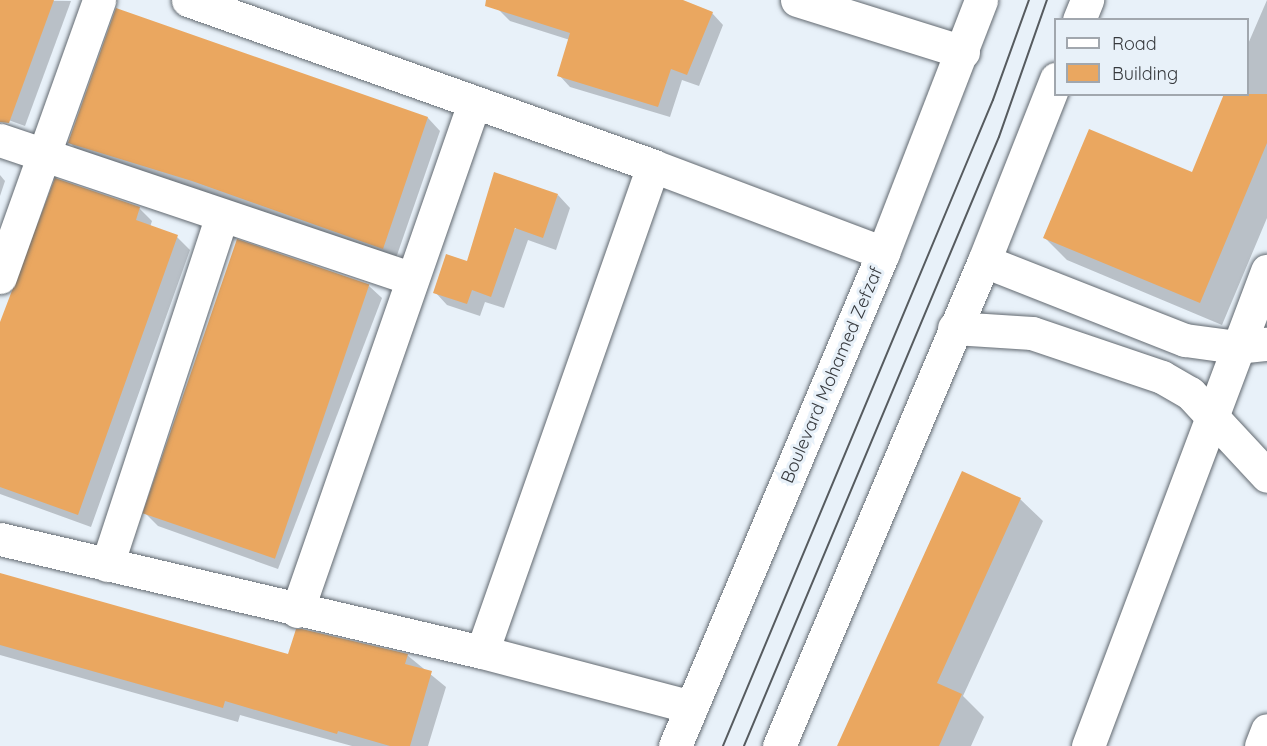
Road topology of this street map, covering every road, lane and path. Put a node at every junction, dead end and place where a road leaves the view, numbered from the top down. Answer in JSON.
{"nodes":[{"id":1,"x":99,"y":0,"type":"edge"},
{"id":2,"x":188,"y":0,"type":"edge"},
{"id":3,"x":797,"y":0,"type":"edge"},
{"id":4,"x":981,"y":0,"type":"edge"},
{"id":5,"x":1087,"y":0,"type":"edge"},
{"id":6,"x":1080,"y":18,"type":"edge"},
{"id":7,"x":963,"y":52,"type":"junction"},
{"id":8,"x":1054,"y":85,"type":"edge"},
{"id":9,"x":474,"y":103,"type":"junction"},
{"id":10,"x":0,"y":140,"type":"edge"},
{"id":11,"x":44,"y":155,"type":"junction"},
{"id":12,"x":653,"y":166,"type":"junction"},
{"id":13,"x":222,"y":215,"type":"junction"},
{"id":14,"x":883,"y":254,"type":"junction"},
{"id":15,"x":984,"y":261,"type":"junction"},
{"id":16,"x":1267,"y":270,"type":"edge"},
{"id":17,"x":0,"y":278,"type":"edge"},
{"id":18,"x":410,"y":278,"type":"junction"},
{"id":19,"x":954,"y":328,"type":"junction"},
{"id":20,"x":1252,"y":346,"type":"edge"},
{"id":21,"x":1210,"y":417,"type":"junction"},
{"id":22,"x":1267,"y":476,"type":"edge"},
{"id":23,"x":0,"y":539,"type":"edge"},
{"id":24,"x":107,"y":565,"type":"junction"},
{"id":25,"x":297,"y":611,"type":"junction"},
{"id":26,"x":482,"y":652,"type":"junction"},
{"id":27,"x":691,"y":707,"type":"junction"},
{"id":28,"x":1267,"y":730,"type":"edge"},
{"id":29,"x":675,"y":746,"type":"edge"},
{"id":30,"x":779,"y":746,"type":"edge"},
{"id":31,"x":1088,"y":746,"type":"edge"},
{"id":32,"x":1261,"y":746,"type":"edge"}],
"edges":[{"from":1,"to":11,"type":"street"},
{"from":2,"to":9,"type":"street"},
{"from":3,"to":7,"type":"street"},
{"from":4,"to":7,"type":"street","name":"Boulevard Mohamed Zefzaf"},
{"from":5,"to":6,"type":"street"},
{"from":7,"to":14,"type":"street","name":"Boulevard Mohamed Zefzaf"},
{"from":8,"to":15,"type":"street"},
{"from":9,"to":12,"type":"street"},
{"from":9,"to":18,"type":"street"},
{"from":10,"to":11,"type":"street"},
{"from":11,"to":13,"type":"street"},
{"from":11,"to":17,"type":"street"},
{"from":12,"to":14,"type":"street"},
{"from":12,"to":26,"type":"street"},
{"from":13,"to":18,"type":"street"},
{"from":13,"to":24,"type":"street"},
{"from":14,"to":27,"type":"street","name":"Boulevard Mohamed Zefzaf"},
{"from":15,"to":19,"type":"street"},
{"from":15,"to":20,"type":"street"},
{"from":16,"to":20,"type":"street"},
{"from":18,"to":25,"type":"street"},
{"from":19,"to":21,"type":"street"},
{"from":19,"to":30,"type":"street"},
{"from":20,"to":21,"type":"street"},
{"from":21,"to":22,"type":"street"},
{"from":21,"to":31,"type":"street"},
{"from":23,"to":24,"type":"street"},
{"from":24,"to":25,"type":"street"},
{"from":25,"to":26,"type":"street"},
{"from":26,"to":27,"type":"street"},
{"from":27,"to":29,"type":"street","name":"Boulevard Mohamed Zefzaf"},
{"from":28,"to":32,"type":"street"}]}
